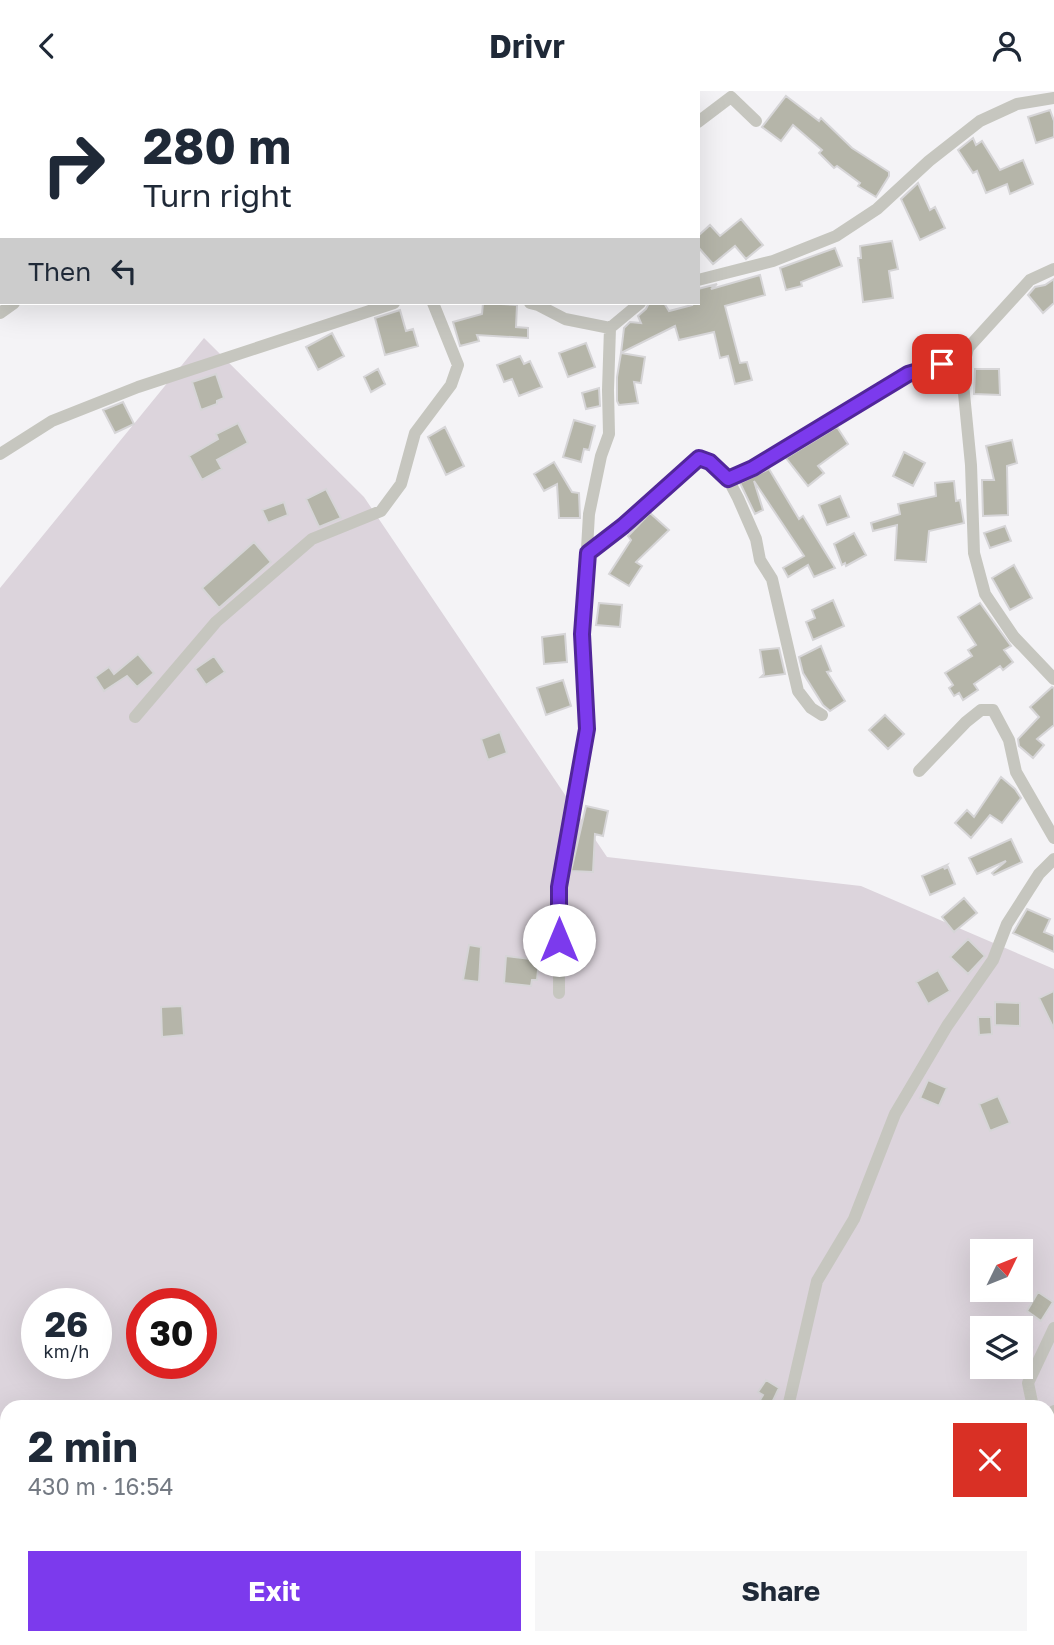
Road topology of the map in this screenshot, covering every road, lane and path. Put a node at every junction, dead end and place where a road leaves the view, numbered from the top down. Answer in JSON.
{"nodes":[{"id":1,"x":1054,"y":98,"type":"edge"},
{"id":2,"x":700,"y":120,"type":"edge"},
{"id":3,"x":756,"y":121,"type":"dead end"},
{"id":4,"x":1054,"y":269,"type":"edge"},
{"id":5,"x":700,"y":279,"type":"edge"},
{"id":6,"x":388,"y":305,"type":"edge"},
{"id":7,"x":434,"y":305,"type":"edge"},
{"id":8,"x":534,"y":305,"type":"edge"},
{"id":9,"x":638,"y":305,"type":"edge"},
{"id":10,"x":610,"y":328,"type":"junction"},
{"id":11,"x":963,"y":368,"type":"junction"},
{"id":12,"x":0,"y":454,"type":"edge"},
{"id":13,"x":728,"y":479,"type":"junction"},
{"id":14,"x":588,"y":553,"type":"junction"},
{"id":15,"x":1054,"y":679,"type":"edge"},
{"id":16,"x":822,"y":715,"type":"dead end"},
{"id":17,"x":135,"y":717,"type":"dead end"},
{"id":18,"x":919,"y":771,"type":"dead end"},
{"id":19,"x":1054,"y":838,"type":"edge"},
{"id":20,"x":1054,"y":859,"type":"edge"},
{"id":21,"x":559,"y":993,"type":"dead end"},
{"id":22,"x":1054,"y":1328,"type":"edge"},
{"id":23,"x":790,"y":1400,"type":"edge"},
{"id":24,"x":1032,"y":1400,"type":"edge"}],
"edges":[{"from":1,"to":5,"type":"street"},
{"from":2,"to":3,"type":"street"},
{"from":4,"to":11,"type":"street"},
{"from":6,"to":12,"type":"street"},
{"from":7,"to":17,"type":"street"},
{"from":8,"to":10,"type":"street"},
{"from":9,"to":10,"type":"street"},
{"from":10,"to":14,"type":"street"},
{"from":11,"to":13,"type":"street"},
{"from":11,"to":15,"type":"street"},
{"from":13,"to":14,"type":"street"},
{"from":13,"to":16,"type":"street"},
{"from":14,"to":21,"type":"street"},
{"from":18,"to":19,"type":"street"},
{"from":20,"to":23,"type":"street"},
{"from":22,"to":24,"type":"street"}]}
